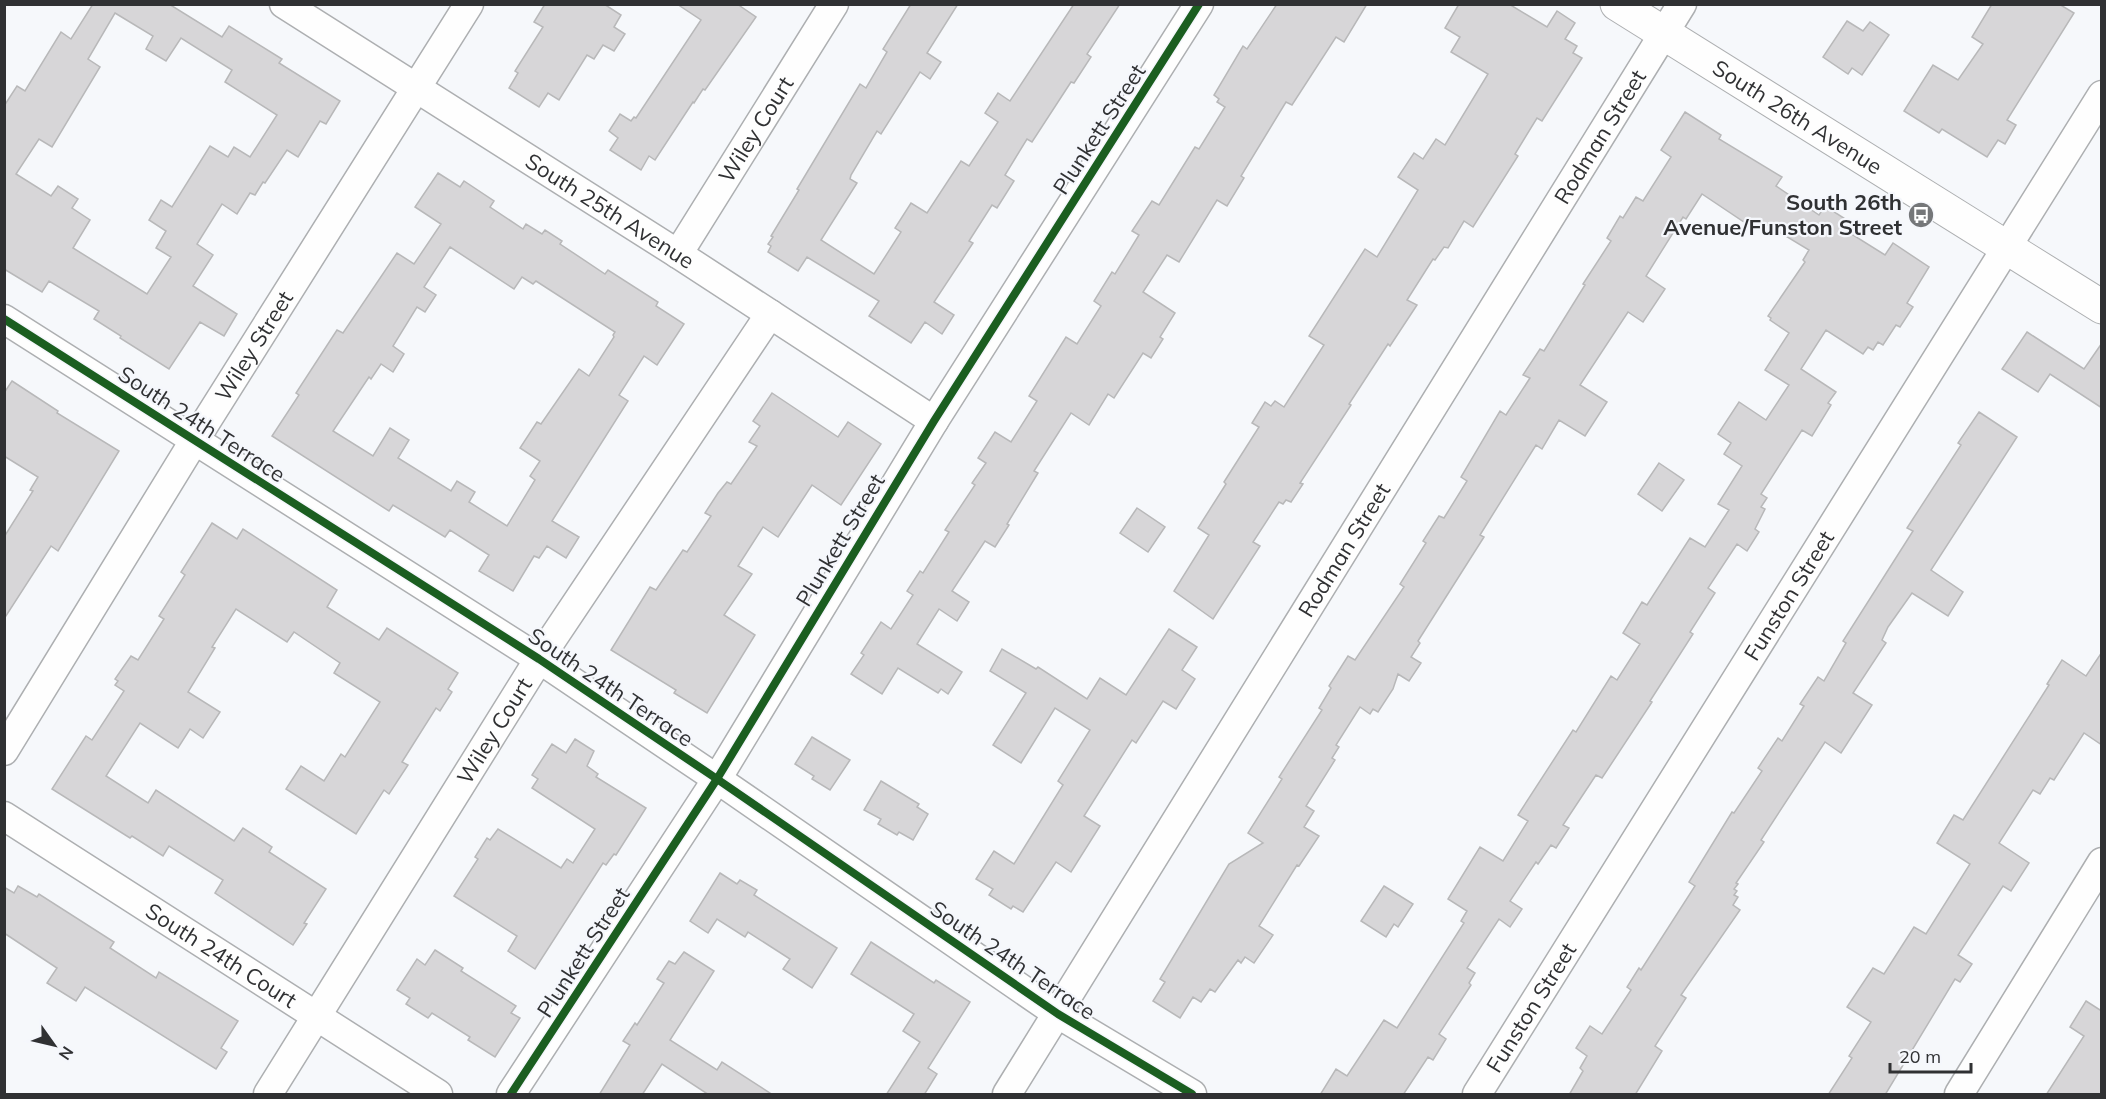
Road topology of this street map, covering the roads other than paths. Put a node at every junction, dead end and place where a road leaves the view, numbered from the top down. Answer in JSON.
{"nodes":[{"id":1,"x":284,"y":4,"type":"edge"},
{"id":2,"x":469,"y":4,"type":"edge"},
{"id":3,"x":834,"y":4,"type":"edge"},
{"id":4,"x":1200,"y":4,"type":"edge"},
{"id":5,"x":1617,"y":4,"type":"edge"},
{"id":6,"x":1682,"y":4,"type":"edge"},
{"id":7,"x":1664,"y":35,"type":"junction"},
{"id":8,"x":416,"y":88,"type":"junction"},
{"id":9,"x":2102,"y":95,"type":"edge"},
{"id":10,"x":2006,"y":247,"type":"junction"},
{"id":11,"x":678,"y":254,"type":"junction"},
{"id":12,"x":2102,"y":307,"type":"edge"},
{"id":13,"x":770,"y":314,"type":"junction"},
{"id":14,"x":4,"y":319,"type":"edge"},
{"id":15,"x":934,"y":421,"type":"junction"},
{"id":16,"x":194,"y":441,"type":"junction"},
{"id":17,"x":539,"y":659,"type":"junction"},
{"id":18,"x":4,"y":751,"type":"edge"},
{"id":19,"x":717,"y":779,"type":"junction"},
{"id":20,"x":4,"y":816,"type":"edge"},
{"id":21,"x":2102,"y":862,"type":"edge"},
{"id":22,"x":1058,"y":1014,"type":"junction"},
{"id":23,"x":316,"y":1016,"type":"junction"},
{"id":24,"x":268,"y":1095,"type":"edge"},
{"id":25,"x":438,"y":1095,"type":"edge"},
{"id":26,"x":511,"y":1095,"type":"edge"},
{"id":27,"x":1007,"y":1095,"type":"edge"},
{"id":28,"x":1192,"y":1095,"type":"edge"},
{"id":29,"x":1477,"y":1095,"type":"edge"},
{"id":30,"x":1959,"y":1095,"type":"edge"}],
"edges":[{"from":1,"to":8,"type":"street","name":"South 25th Avenue"},
{"from":2,"to":8,"type":"street","name":"Wiley Street"},
{"from":3,"to":11,"type":"street","name":"Wiley Court"},
{"from":4,"to":15,"type":"street","name":"Plunkett Street"},
{"from":5,"to":7,"type":"street","name":"South 26th Avenue"},
{"from":6,"to":7,"type":"street","name":"Rodman Street"},
{"from":7,"to":10,"type":"street","name":"South 26th Avenue"},
{"from":7,"to":22,"type":"street","name":"Rodman Street"},
{"from":8,"to":11,"type":"street","name":"South 25th Avenue"},
{"from":8,"to":16,"type":"street","name":"Wiley Street"},
{"from":9,"to":10,"type":"street","name":"Funston Street"},
{"from":10,"to":12,"type":"street","name":"South 26th Avenue"},
{"from":10,"to":29,"type":"street","name":"Funston Street"},
{"from":11,"to":13,"type":"street","name":"South 25th Avenue"},
{"from":13,"to":15,"type":"street","name":"South 25th Avenue"},
{"from":13,"to":17,"type":"street","name":"Wiley Court"},
{"from":14,"to":16,"type":"street","name":"South 24th Terrace"},
{"from":15,"to":19,"type":"street","name":"Plunkett Street"},
{"from":16,"to":17,"type":"street","name":"South 24th Terrace"},
{"from":16,"to":18,"type":"street","name":"Wiley Street"},
{"from":17,"to":19,"type":"street","name":"South 24th Terrace"},
{"from":17,"to":23,"type":"street","name":"Wiley Court"},
{"from":19,"to":22,"type":"street","name":"South 24th Terrace"},
{"from":19,"to":26,"type":"street","name":"Plunkett Street"},
{"from":20,"to":23,"type":"street","name":"South 24th Court"},
{"from":21,"to":30,"type":"street"},
{"from":22,"to":27,"type":"street","name":"Rodman Street"},
{"from":22,"to":28,"type":"street","name":"South 24th Terrace"},
{"from":23,"to":24,"type":"street","name":"Wiley Court"},
{"from":23,"to":25,"type":"street","name":"South 24th Court"}]}
